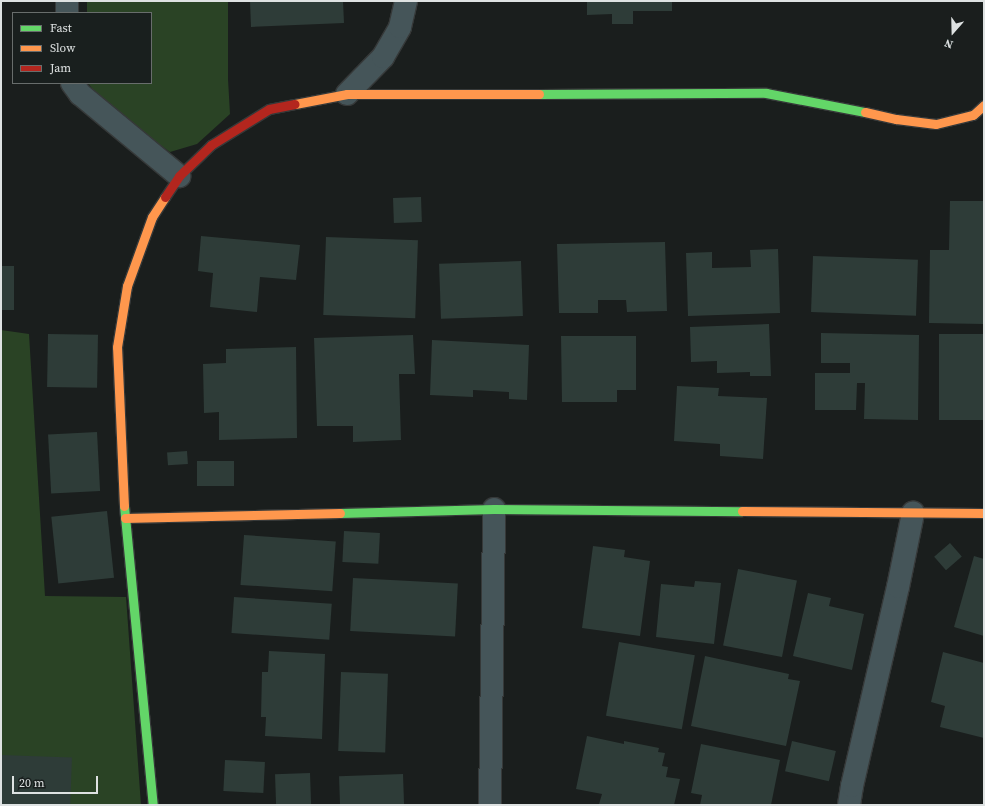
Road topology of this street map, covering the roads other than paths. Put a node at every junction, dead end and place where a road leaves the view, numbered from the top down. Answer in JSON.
{"nodes":[{"id":1,"x":67,"y":1,"type":"edge"},
{"id":2,"x":406,"y":1,"type":"edge"},
{"id":3,"x":67,"y":12,"type":"edge"},
{"id":4,"x":73,"y":84,"type":"edge"},
{"id":5,"x":347,"y":94,"type":"junction"},
{"id":6,"x":984,"y":105,"type":"edge"},
{"id":7,"x":179,"y":176,"type":"junction"},
{"id":8,"x":494,"y":509,"type":"junction"},
{"id":9,"x":913,"y":513,"type":"junction"},
{"id":10,"x":984,"y":513,"type":"edge"},
{"id":11,"x":125,"y":518,"type":"junction"},
{"id":12,"x":153,"y":805,"type":"edge"},
{"id":13,"x":490,"y":805,"type":"edge"},
{"id":14,"x":849,"y":805,"type":"edge"}],
"edges":[{"from":1,"to":3,"type":"street"},
{"from":2,"to":5,"type":"street"},
{"from":4,"to":7,"type":"street"},
{"from":5,"to":6,"type":"street"},
{"from":5,"to":7,"type":"street"},
{"from":7,"to":11,"type":"street"},
{"from":8,"to":9,"type":"street"},
{"from":8,"to":11,"type":"street"},
{"from":8,"to":13,"type":"street"},
{"from":9,"to":10,"type":"street"},
{"from":9,"to":14,"type":"street"},
{"from":11,"to":12,"type":"street"}]}
